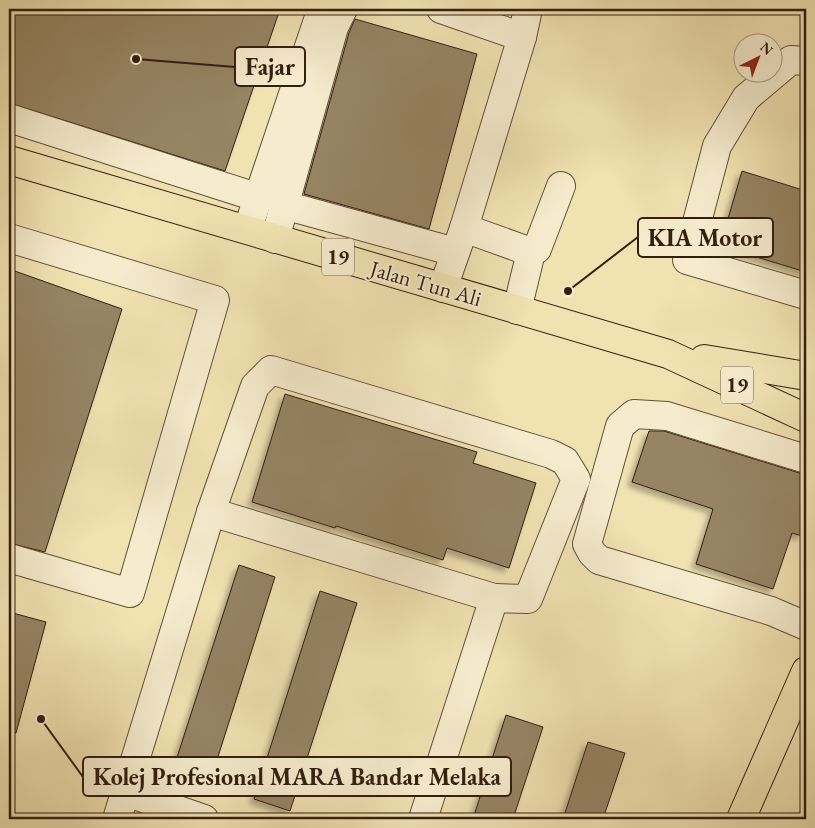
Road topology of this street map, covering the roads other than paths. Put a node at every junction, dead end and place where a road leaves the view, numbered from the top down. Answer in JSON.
{"nodes":[{"id":1,"x":322,"y":9,"type":"edge"},
{"id":2,"x":343,"y":9,"type":"edge"},
{"id":3,"x":441,"y":9,"type":"edge"},
{"id":4,"x":528,"y":9,"type":"edge"},
{"id":5,"x":522,"y":38,"type":"junction"},
{"id":6,"x":806,"y":61,"type":"edge"},
{"id":7,"x":9,"y":118,"type":"edge"},
{"id":8,"x":9,"y":160,"type":"edge"},
{"id":9,"x":561,"y":186,"type":"dead end"},
{"id":10,"x":271,"y":201,"type":"junction"},
{"id":11,"x":247,"y":230,"type":"junction"},
{"id":12,"x":9,"y":238,"type":"edge"},
{"id":13,"x":275,"y":239,"type":"junction"},
{"id":14,"x":460,"y":240,"type":"junction"},
{"id":15,"x":531,"y":252,"type":"junction"},
{"id":16,"x":443,"y":288,"type":"junction"},
{"id":17,"x":806,"y":296,"type":"edge"},
{"id":18,"x":517,"y":310,"type":"junction"},
{"id":19,"x":668,"y":354,"type":"junction"},
{"id":20,"x":806,"y":376,"type":"edge"},
{"id":21,"x":806,"y":418,"type":"edge"},
{"id":22,"x":806,"y":459,"type":"edge"},
{"id":23,"x":211,"y":512,"type":"junction"},
{"id":24,"x":9,"y":558,"type":"edge"},
{"id":25,"x":494,"y":598,"type":"junction"},
{"id":26,"x":806,"y":626,"type":"edge"},
{"id":27,"x":806,"y":671,"type":"edge"},
{"id":28,"x":126,"y":792,"type":"junction"},
{"id":29,"x":117,"y":819,"type":"edge"},
{"id":30,"x":204,"y":819,"type":"edge"},
{"id":31,"x":423,"y":819,"type":"edge"},
{"id":32,"x":741,"y":819,"type":"edge"}],
"edges":[{"from":1,"to":10,"type":"lane"},
{"from":2,"to":10,"type":"lane"},
{"from":3,"to":5,"type":"lane"},
{"from":4,"to":5,"type":"lane"},
{"from":5,"to":14,"type":"lane"},
{"from":6,"to":17,"type":"lane"},
{"from":7,"to":10,"type":"lane"},
{"from":8,"to":11,"type":"main road","name":"Jalan Tun Ali","number":"19"},
{"from":9,"to":15,"type":"lane"},
{"from":10,"to":11,"type":"lane"},
{"from":10,"to":13,"type":"lane"},
{"from":10,"to":14,"type":"lane"},
{"from":11,"to":13,"type":"main road","name":"Jalan Tun Ali","number":"19"},
{"from":12,"to":24,"type":"lane"},
{"from":13,"to":16,"type":"main road","name":"Jalan Tun Ali","number":"19"},
{"from":14,"to":15,"type":"lane"},
{"from":14,"to":16,"type":"lane"},
{"from":15,"to":18,"type":"lane"},
{"from":16,"to":18,"type":"main road","name":"Jalan Tun Ali","number":"19"},
{"from":18,"to":19,"type":"main road","name":"Jalan Tun Ali","number":"19"},
{"from":19,"to":20,"type":"main road","number":"19"},
{"from":19,"to":21,"type":"main road","name":"Jalan Tun Ali","number":"19"},
{"from":22,"to":26,"type":"lane"},
{"from":23,"to":25,"type":"lane"},
{"from":23,"to":25,"type":"lane"},
{"from":23,"to":28,"type":"lane"},
{"from":25,"to":31,"type":"lane"},
{"from":27,"to":32,"type":"main road"},
{"from":28,"to":29,"type":"lane"},
{"from":28,"to":30,"type":"lane"}]}
